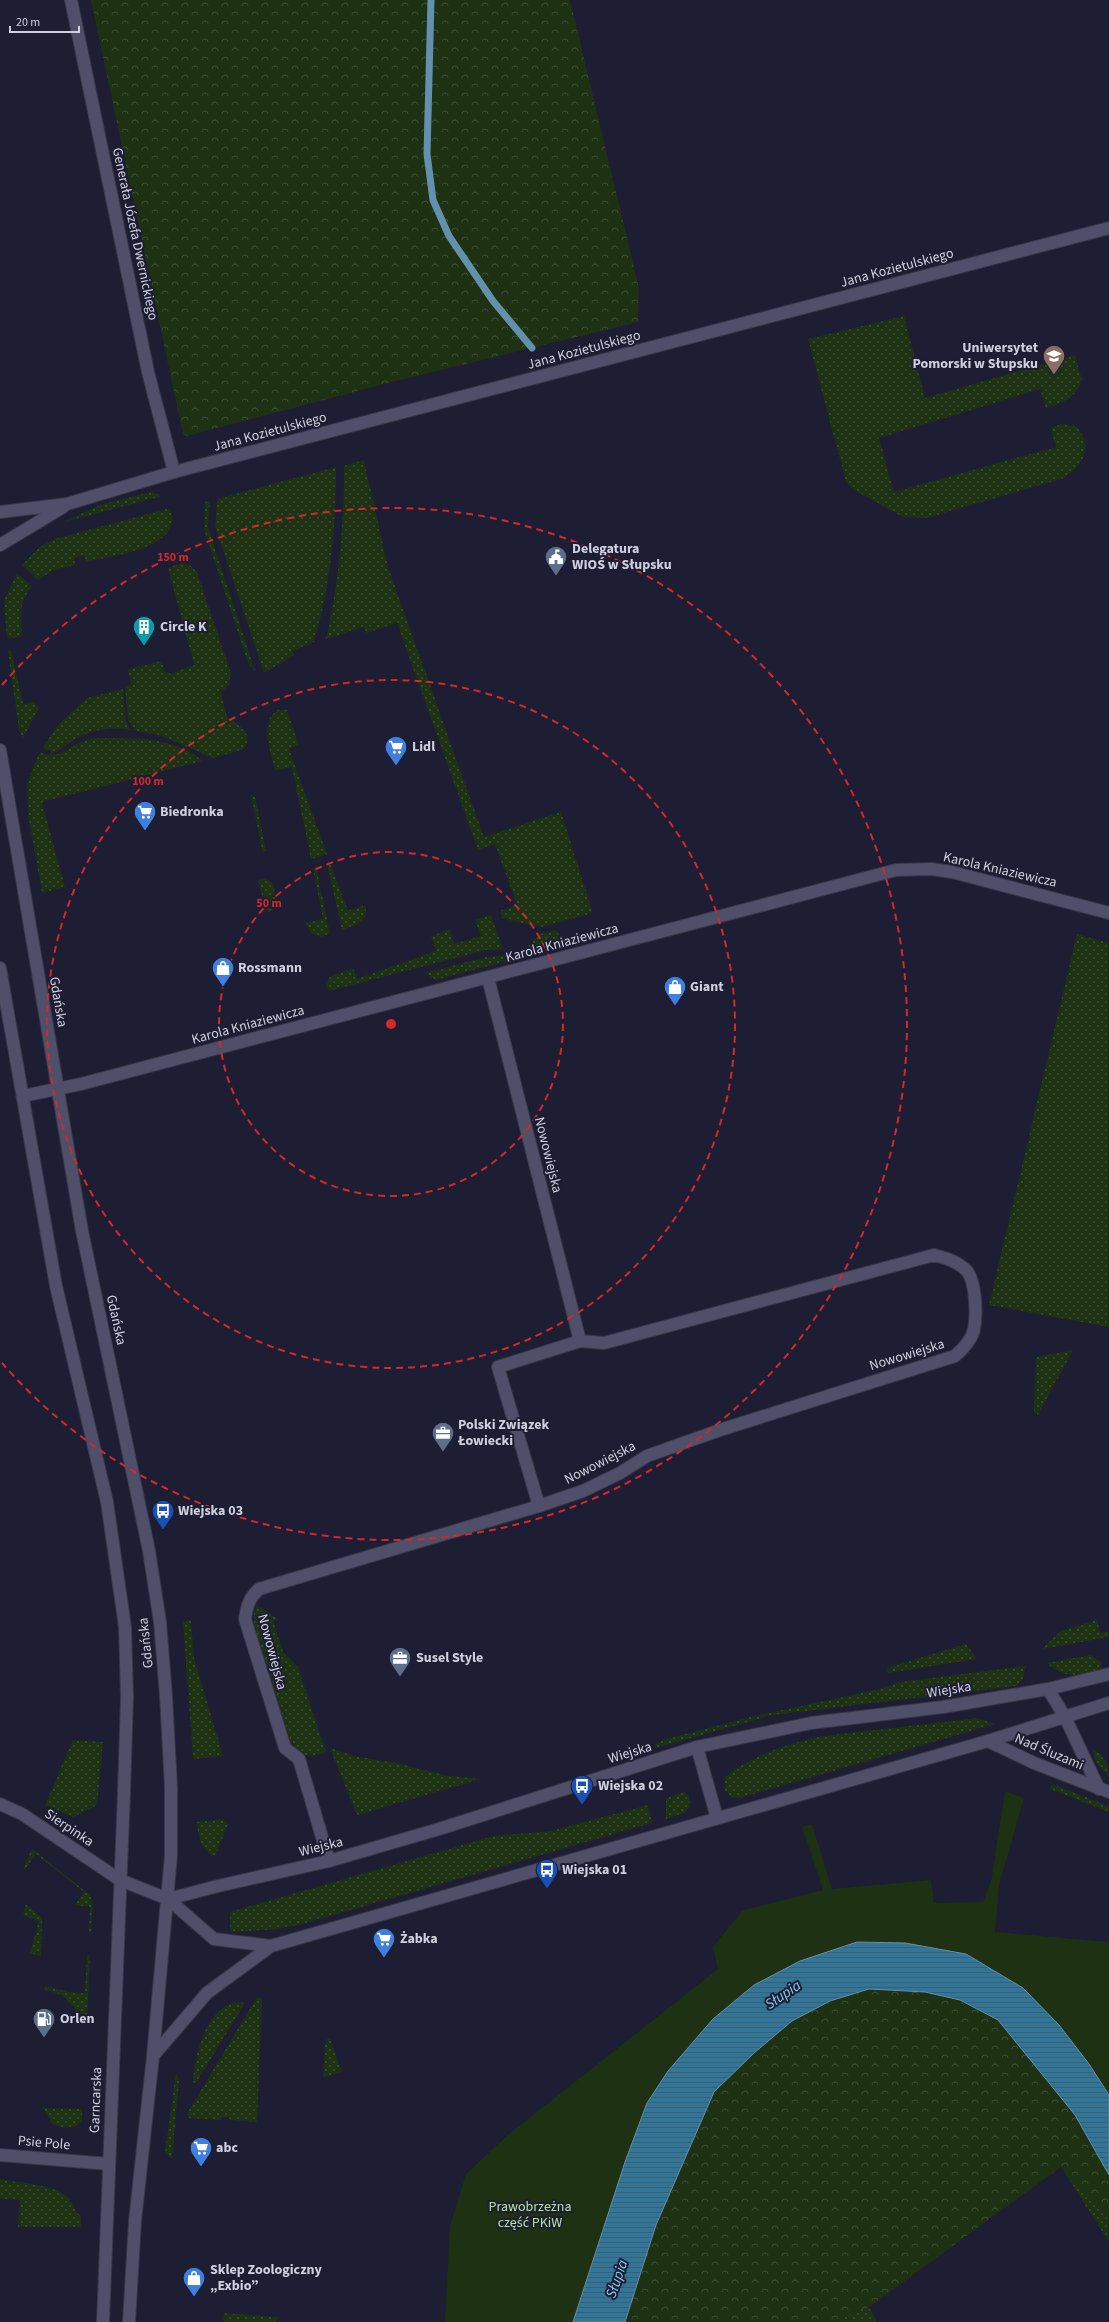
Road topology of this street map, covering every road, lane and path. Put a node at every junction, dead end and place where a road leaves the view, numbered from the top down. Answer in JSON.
{"nodes":[{"id":1,"x":71,"y":0,"type":"edge"},
{"id":2,"x":1109,"y":228,"type":"edge"},
{"id":3,"x":174,"y":472,"type":"junction"},
{"id":4,"x":67,"y":504,"type":"junction"},
{"id":5,"x":0,"y":512,"type":"edge"},
{"id":6,"x":0,"y":545,"type":"edge"},
{"id":7,"x":0,"y":750,"type":"edge"},
{"id":8,"x":1109,"y":913,"type":"edge"},
{"id":9,"x":0,"y":968,"type":"edge"},
{"id":10,"x":488,"y":978,"type":"junction"},
{"id":11,"x":58,"y":1089,"type":"junction"},
{"id":12,"x":23,"y":1096,"type":"junction"},
{"id":13,"x":580,"y":1341,"type":"junction"},
{"id":14,"x":539,"y":1506,"type":"junction"},
{"id":15,"x":1109,"y":1674,"type":"edge"},
{"id":16,"x":1048,"y":1689,"type":"junction"},
{"id":17,"x":1109,"y":1703,"type":"edge"},
{"id":18,"x":1065,"y":1717,"type":"junction"},
{"id":19,"x":988,"y":1741,"type":"junction"},
{"id":20,"x":697,"y":1747,"type":"junction"},
{"id":21,"x":1104,"y":1790,"type":"edge"},
{"id":22,"x":0,"y":1804,"type":"edge"},
{"id":23,"x":717,"y":1818,"type":"junction"},
{"id":24,"x":329,"y":1861,"type":"junction"},
{"id":25,"x":120,"y":1880,"type":"junction"},
{"id":26,"x":168,"y":1899,"type":"junction"},
{"id":27,"x":271,"y":1946,"type":"junction"},
{"id":28,"x":153,"y":2056,"type":"junction"},
{"id":29,"x":0,"y":2155,"type":"edge"},
{"id":30,"x":109,"y":2164,"type":"junction"},
{"id":31,"x":103,"y":2322,"type":"edge"},
{"id":32,"x":130,"y":2322,"type":"edge"}],
"edges":[{"from":1,"to":3,"type":"main road","name":"Generała Józefa Dwernickiego"},
{"from":2,"to":3,"type":"main road","name":"Jana Kozietulskiego"},
{"from":3,"to":4,"type":"main road","name":"Jana Kozietulskiego"},
{"from":4,"to":5,"type":"main road","name":"Jana Kozietulskiego"},
{"from":4,"to":6,"type":"main road","name":"Jana Kozietulskiego"},
{"from":7,"to":11,"type":"main road","name":"Gdańska"},
{"from":8,"to":10,"type":"main road","name":"Karola Kniaziewicza"},
{"from":9,"to":12,"type":"main road","name":"Gdańska"},
{"from":10,"to":11,"type":"main road","name":"Karola Kniaziewicza"},
{"from":10,"to":13,"type":"main road","name":"Nowowiejska"},
{"from":11,"to":12,"type":"main road","name":"Karola Kniaziewicza"},
{"from":11,"to":26,"type":"main road","name":"Gdańska"},
{"from":12,"to":25,"type":"main road","name":"Gdańska"},
{"from":13,"to":14,"type":"main road","name":"Nowowiejska"},
{"from":13,"to":14,"type":"main road","name":"Nowowiejska"},
{"from":14,"to":24,"type":"main road","name":"Nowowiejska"},
{"from":15,"to":16,"type":"main road","name":"Wiejska"},
{"from":16,"to":18,"type":"main road","name":"Nad Śluzami"},
{"from":16,"to":20,"type":"main road","name":"Wiejska"},
{"from":17,"to":18,"type":"main road"},
{"from":18,"to":19,"type":"main road"},
{"from":18,"to":21,"type":"main road","name":"Nad Śluzami"},
{"from":19,"to":21,"type":"main road","name":"Nad Śluzami"},
{"from":19,"to":23,"type":"main road"},
{"from":20,"to":23,"type":"main road"},
{"from":20,"to":24,"type":"main road","name":"Wiejska"},
{"from":22,"to":25,"type":"main road","name":"Sierpinka"},
{"from":23,"to":27,"type":"main road"},
{"from":24,"to":26,"type":"main road","name":"Wiejska"},
{"from":25,"to":26,"type":"main road"},
{"from":25,"to":30,"type":"main road","name":"Garncarska"},
{"from":26,"to":27,"type":"main road"},
{"from":26,"to":28,"type":"main road"},
{"from":27,"to":28,"type":"main road"},
{"from":28,"to":32,"type":"main road"},
{"from":29,"to":30,"type":"main road","name":"Psie Pole"},
{"from":30,"to":31,"type":"main road","name":"Garncarska"}]}
